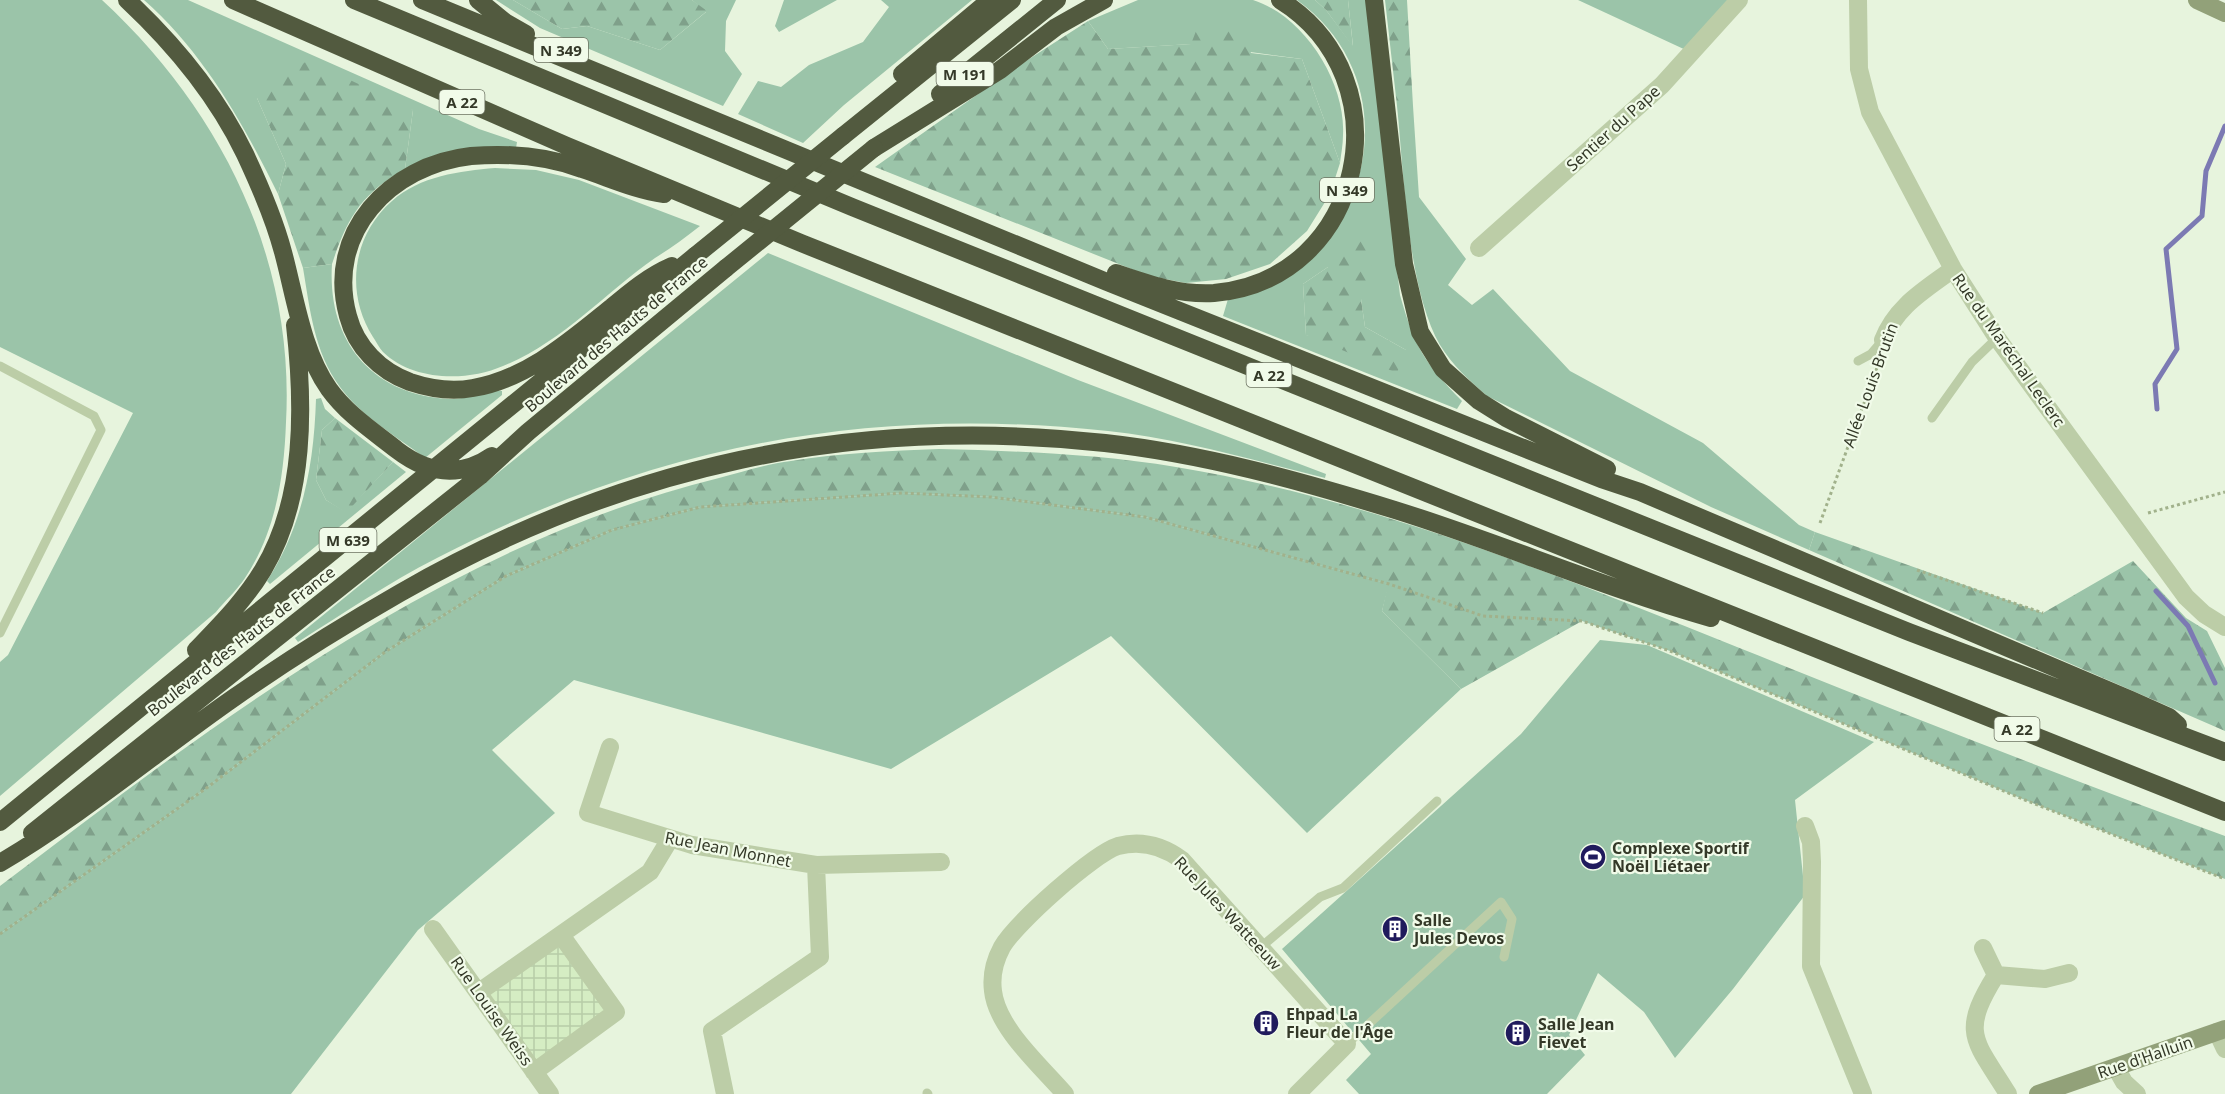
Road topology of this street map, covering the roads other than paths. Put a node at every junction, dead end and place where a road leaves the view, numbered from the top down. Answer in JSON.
{"nodes":[{"id":1,"x":127,"y":0,"type":"edge"},
{"id":2,"x":233,"y":0,"type":"edge"},
{"id":3,"x":354,"y":0,"type":"edge"},
{"id":4,"x":422,"y":0,"type":"edge"},
{"id":5,"x":478,"y":0,"type":"edge"},
{"id":6,"x":990,"y":0,"type":"edge"},
{"id":7,"x":1012,"y":0,"type":"edge"},
{"id":8,"x":1057,"y":0,"type":"edge"},
{"id":9,"x":1104,"y":0,"type":"edge"},
{"id":10,"x":1280,"y":0,"type":"edge"},
{"id":11,"x":1374,"y":0,"type":"edge"},
{"id":12,"x":1739,"y":0,"type":"edge"},
{"id":13,"x":1858,"y":0,"type":"edge"},
{"id":14,"x":2197,"y":0,"type":"edge"},
{"id":15,"x":2225,"y":13,"type":"edge"},
{"id":16,"x":648,"y":95,"type":"junction"},
{"id":17,"x":843,"y":136,"type":"junction"},
{"id":18,"x":874,"y":148,"type":"junction"},
{"id":19,"x":694,"y":198,"type":"junction"},
{"id":20,"x":921,"y":206,"type":"junction"},
{"id":21,"x":1479,"y":248,"type":"dead end"},
{"id":22,"x":695,"y":256,"type":"junction"},
{"id":23,"x":726,"y":268,"type":"joint"},
{"id":24,"x":1953,"y":269,"type":"junction"},
{"id":25,"x":289,"y":275,"type":"junction"},
{"id":26,"x":1996,"y":338,"type":"junction"},
{"id":27,"x":1883,"y":340,"type":"joint"},
{"id":28,"x":1858,"y":361,"type":"dead end"},
{"id":29,"x":0,"y":366,"type":"edge"},
{"id":30,"x":1932,"y":418,"type":"dead end"},
{"id":31,"x":528,"y":432,"type":"junction"},
{"id":32,"x":432,"y":470,"type":"junction"},
{"id":33,"x":1640,"y":492,"type":"junction"},
{"id":34,"x":2225,"y":627,"type":"edge"},
{"id":35,"x":0,"y":633,"type":"edge"},
{"id":36,"x":1809,"y":645,"type":"junction"},
{"id":37,"x":160,"y":692,"type":"junction"},
{"id":38,"x":2190,"y":737,"type":"junction"},
{"id":39,"x":610,"y":747,"type":"dead end"},
{"id":40,"x":2225,"y":752,"type":"edge"},
{"id":41,"x":1437,"y":801,"type":"dead end"},
{"id":42,"x":2225,"y":812,"type":"edge"},
{"id":43,"x":0,"y":822,"type":"edge"},
{"id":44,"x":1805,"y":826,"type":"dead end"},
{"id":45,"x":670,"y":840,"type":"junction"},
{"id":46,"x":0,"y":861,"type":"edge"},
{"id":47,"x":941,"y":862,"type":"dead end"},
{"id":48,"x":816,"y":866,"type":"junction"},
{"id":49,"x":434,"y":929,"type":"dead end"},
{"id":50,"x":561,"y":935,"type":"junction"},
{"id":51,"x":1261,"y":947,"type":"junction"},
{"id":52,"x":1983,"y":948,"type":"dead end"},
{"id":53,"x":1504,"y":957,"type":"dead end"},
{"id":54,"x":2069,"y":973,"type":"dead end"},
{"id":55,"x":1996,"y":975,"type":"junction"},
{"id":56,"x":479,"y":992,"type":"junction"},
{"id":57,"x":2222,"y":1030,"type":"edge"},
{"id":58,"x":1347,"y":1044,"type":"junction"},
{"id":59,"x":2225,"y":1049,"type":"edge"},
{"id":60,"x":2115,"y":1068,"type":"junction"},
{"id":61,"x":534,"y":1072,"type":"junction"},
{"id":62,"x":1061,"y":1093,"type":"edge"},
{"id":63,"x":550,"y":1094,"type":"edge"},
{"id":64,"x":725,"y":1094,"type":"edge"},
{"id":65,"x":1297,"y":1094,"type":"edge"},
{"id":66,"x":1863,"y":1094,"type":"edge"},
{"id":67,"x":2008,"y":1094,"type":"edge"},
{"id":68,"x":2038,"y":1094,"type":"edge"},
{"id":69,"x":2137,"y":1094,"type":"edge"}],
"edges":[{"from":1,"to":25,"type":"highway"},
{"from":2,"to":19,"type":"highway","number":"A 22"},
{"from":3,"to":38,"type":"highway","number":"A 22"},
{"from":4,"to":16,"type":"highway"},
{"from":5,"to":16,"type":"highway","number":"N 349"},
{"from":6,"to":17,"type":"highway"},
{"from":7,"to":17,"type":"highway","number":"M 191"},
{"from":8,"to":18,"type":"highway","number":"M 191"},
{"from":9,"to":18,"type":"highway"},
{"from":10,"to":20,"type":"highway","number":"N 349"},
{"from":11,"to":33,"type":"highway"},
{"from":12,"to":21,"type":"street","name":"Sentier du Pape"},
{"from":13,"to":24,"type":"street","name":"Rue du Maréchal Leclerc"},
{"from":14,"to":15,"type":"main road"},
{"from":16,"to":20,"type":"highway"},
{"from":17,"to":22,"type":"highway","number":"M 191","bridge":true},
{"from":18,"to":23,"type":"highway","number":"M 191","bridge":true},
{"from":19,"to":22,"type":"highway"},
{"from":19,"to":36,"type":"highway","number":"A 22"},
{"from":20,"to":33,"type":"highway"},
{"from":22,"to":32,"type":"highway","name":"Boulevard des Hauts de France","number":"M 639"},
{"from":23,"to":31,"type":"highway","name":"Boulevard des Hauts de France","number":"M 639"},
{"from":24,"to":26,"type":"street","name":"Rue du Maréchal Leclerc"},
{"from":24,"to":27,"type":"street","name":"Allée Louis Brutin"},
{"from":25,"to":32,"type":"highway"},
{"from":25,"to":37,"type":"highway"},
{"from":26,"to":30,"type":"lane"},
{"from":26,"to":34,"type":"street","name":"Rue du Maréchal Leclerc"},
{"from":27,"to":28,"type":"lane"},
{"from":29,"to":35,"type":"lane"},
{"from":31,"to":32,"type":"highway"},
{"from":31,"to":46,"type":"highway","name":"Boulevard des Hauts de France","number":"M 639"},
{"from":32,"to":37,"type":"highway","name":"Boulevard des Hauts de France","number":"M 639"},
{"from":33,"to":38,"type":"highway"},
{"from":36,"to":42,"type":"highway","number":"A 22"},
{"from":36,"to":46,"type":"highway"},
{"from":37,"to":43,"type":"highway","name":"Boulevard des Hauts de France","number":"M 639"},
{"from":38,"to":40,"type":"highway","number":"A 22"},
{"from":39,"to":45,"type":"street","name":"Rue Jean Monnet"},
{"from":41,"to":51,"type":"lane"},
{"from":44,"to":66,"type":"street"},
{"from":45,"to":48,"type":"street","name":"Rue Jean Monnet"},
{"from":45,"to":50,"type":"street"},
{"from":47,"to":48,"type":"street","name":"Rue Jean Monnet"},
{"from":48,"to":64,"type":"street"},
{"from":49,"to":56,"type":"street","name":"Rue Louise Weiss"},
{"from":50,"to":56,"type":"street"},
{"from":50,"to":61,"type":"street"},
{"from":51,"to":58,"type":"street","name":"Rue Jules Watteeuw"},
{"from":51,"to":62,"type":"street","name":"Rue Jules Watteeuw"},
{"from":52,"to":55,"type":"street"},
{"from":53,"to":58,"type":"lane"},
{"from":54,"to":55,"type":"street"},
{"from":55,"to":67,"type":"street"},
{"from":56,"to":61,"type":"street","name":"Rue Louise Weiss"},
{"from":57,"to":59,"type":"street"},
{"from":57,"to":60,"type":"main road","name":"Rue d'Halluin"},
{"from":58,"to":65,"type":"street"},
{"from":60,"to":68,"type":"main road","name":"Rue d'Halluin"},
{"from":60,"to":69,"type":"street"},
{"from":61,"to":63,"type":"street","name":"Rue Louise Weiss"}]}
